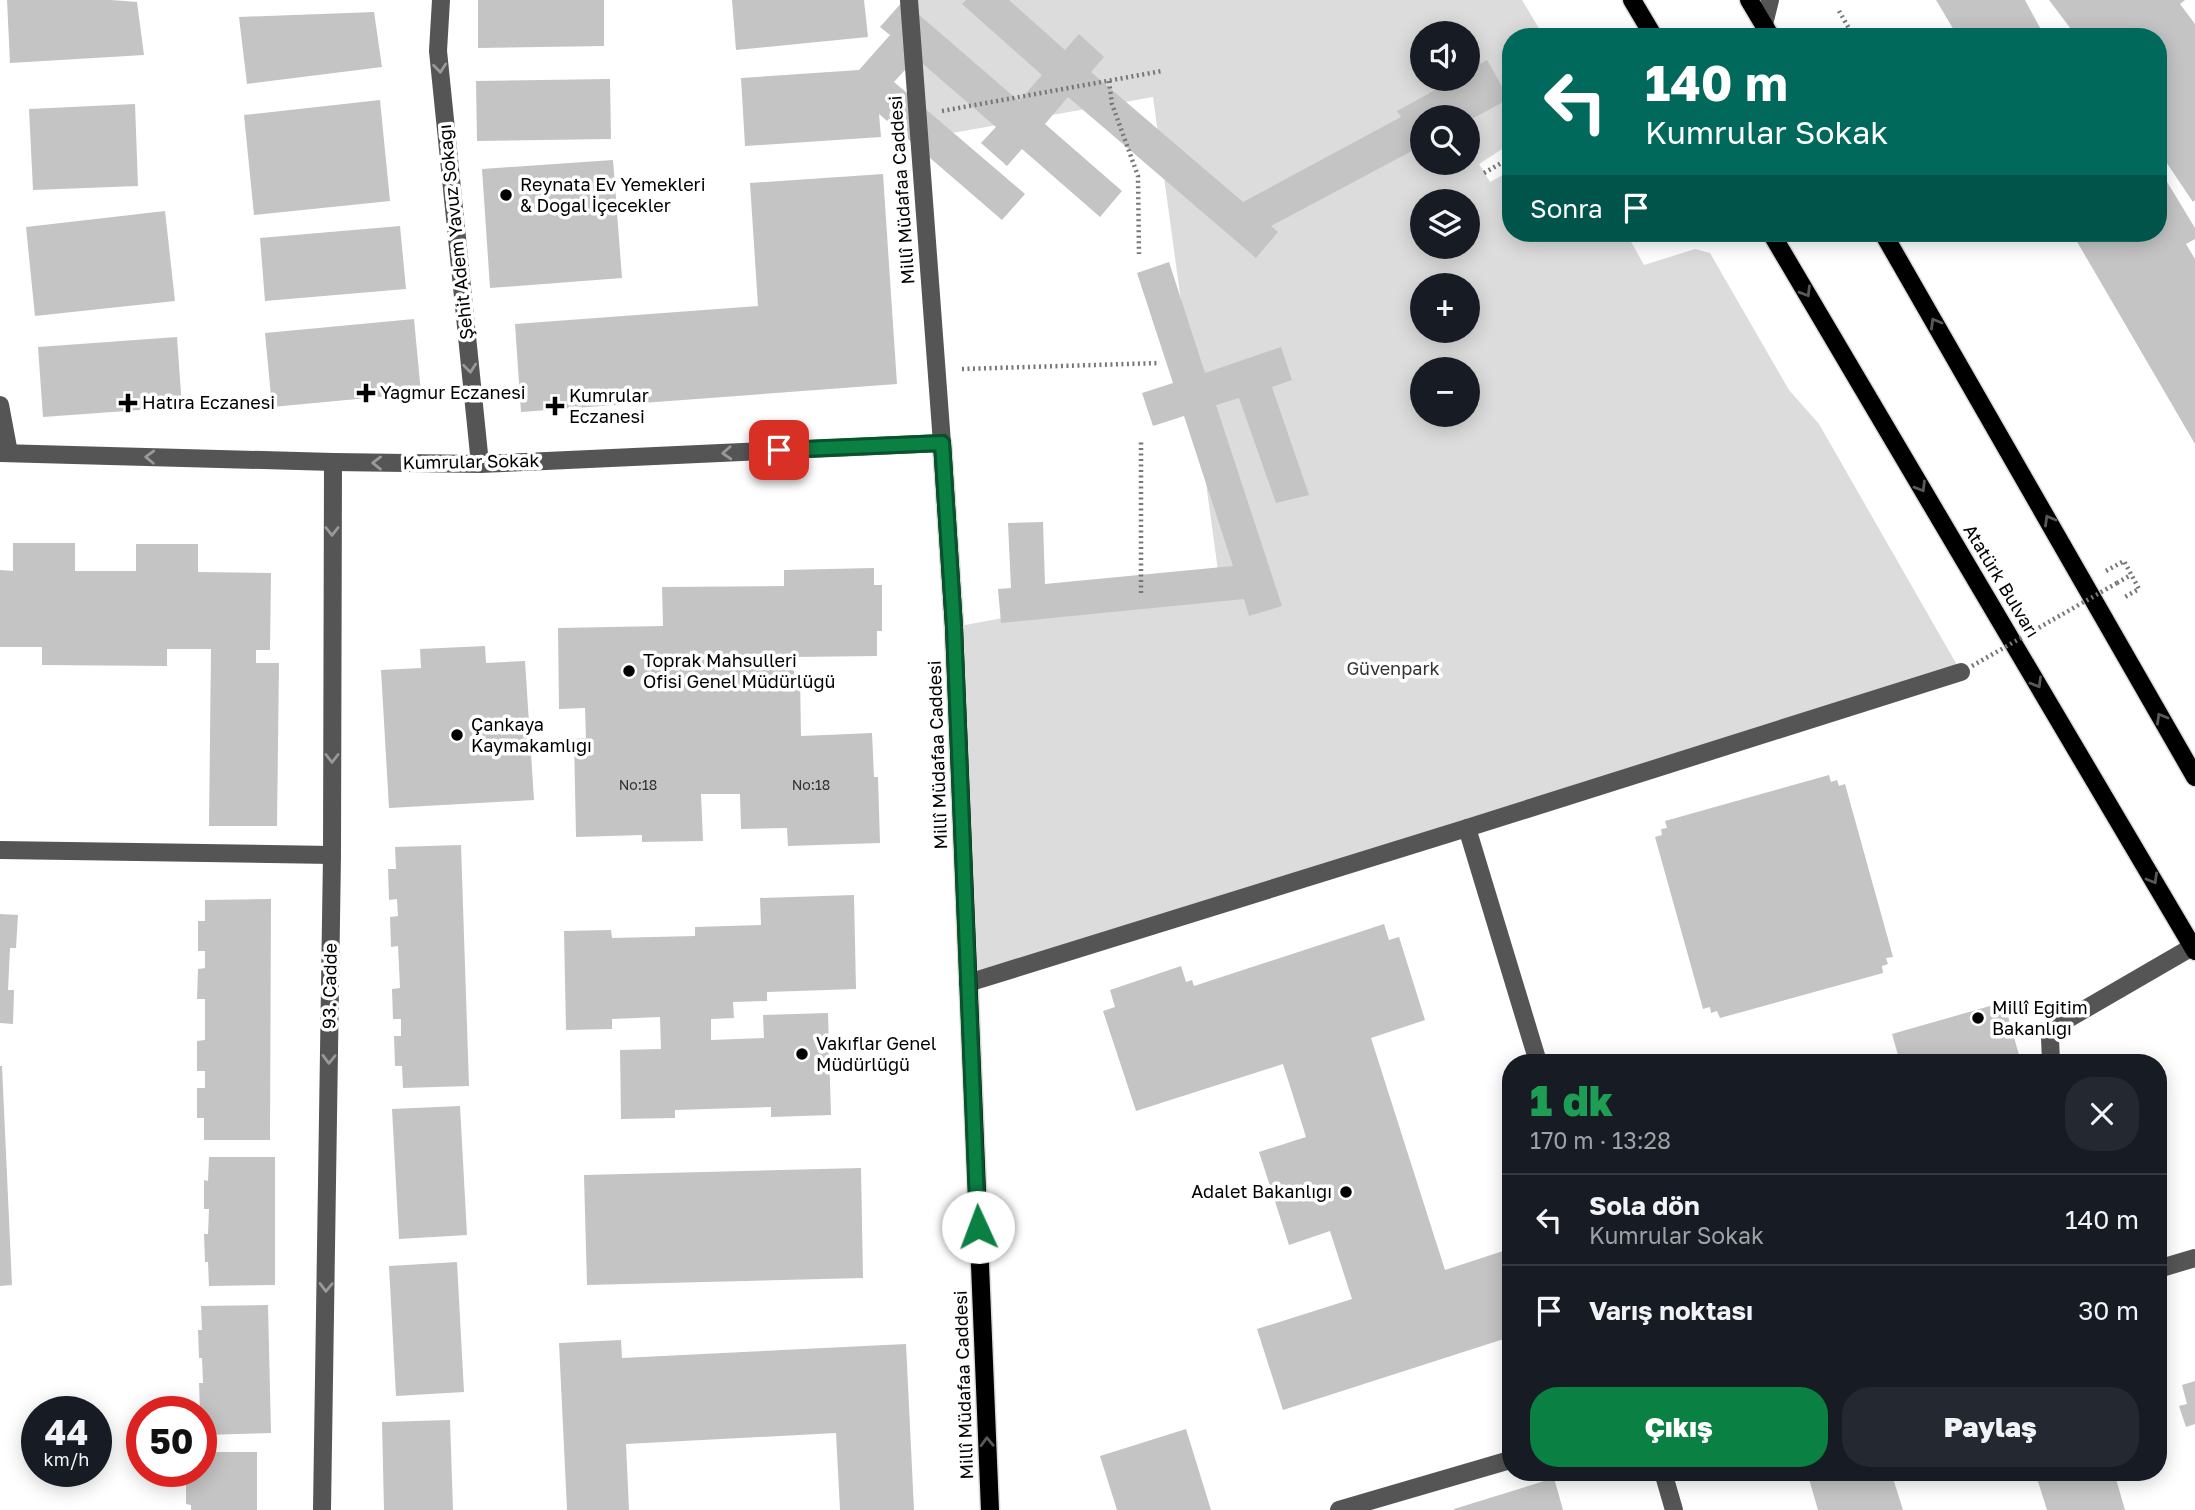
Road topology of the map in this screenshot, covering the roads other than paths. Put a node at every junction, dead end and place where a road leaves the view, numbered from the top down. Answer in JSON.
{"nodes":[{"id":1,"x":441,"y":0,"type":"edge"},
{"id":2,"x":908,"y":0,"type":"edge"},
{"id":3,"x":1632,"y":0,"type":"edge"},
{"id":4,"x":1749,"y":0,"type":"edge"},
{"id":5,"x":1770,"y":0,"type":"edge"},
{"id":6,"x":1649,"y":28,"type":"edge"},
{"id":7,"x":1766,"y":28,"type":"edge"},
{"id":8,"x":1767,"y":28,"type":"edge"},
{"id":9,"x":1776,"y":242,"type":"edge"},
{"id":10,"x":1888,"y":242,"type":"edge"},
{"id":11,"x":0,"y":405,"type":"edge"},
{"id":12,"x":942,"y":443,"type":"junction"},
{"id":13,"x":5,"y":453,"type":"edge"},
{"id":14,"x":332,"y":462,"type":"junction"},
{"id":15,"x":480,"y":464,"type":"junction"},
{"id":16,"x":1966,"y":669,"type":"road end"},
{"id":17,"x":2195,"y":777,"type":"edge"},
{"id":18,"x":1467,"y":828,"type":"junction"},
{"id":19,"x":0,"y":850,"type":"edge"},
{"id":20,"x":332,"y":855,"type":"junction"},
{"id":21,"x":2194,"y":949,"type":"edge"},
{"id":22,"x":968,"y":983,"type":"junction"},
{"id":23,"x":1536,"y":1054,"type":"edge"},
{"id":24,"x":2051,"y":1054,"type":"edge"},
{"id":25,"x":2195,"y":1258,"type":"edge"},
{"id":26,"x":2167,"y":1266,"type":"edge"},
{"id":27,"x":1502,"y":1462,"type":"edge"},
{"id":28,"x":1666,"y":1481,"type":"edge"},
{"id":29,"x":322,"y":1510,"type":"edge"},
{"id":30,"x":990,"y":1510,"type":"edge"},
{"id":31,"x":1339,"y":1510,"type":"edge"},
{"id":32,"x":1674,"y":1510,"type":"edge"}],
"edges":[{"from":1,"to":15,"type":"street","name":"Şehit Adem Yavuz Sokağı","one_way":true},
{"from":2,"to":12,"type":"street","name":"Millî Müdafaa Caddesi"},
{"from":3,"to":6,"type":"main road"},
{"from":4,"to":7,"type":"main road"},
{"from":5,"to":8,"type":"street"},
{"from":9,"to":21,"type":"main road","name":"Atatürk Bulvarı","one_way":true},
{"from":17,"to":10,"type":"main road","one_way":true},
{"from":11,"to":13,"type":"street"},
{"from":12,"to":15,"type":"street","name":"Kumrular Sokak","one_way":true},
{"from":12,"to":22,"type":"main road","name":"Millî Müdafaa Caddesi"},
{"from":14,"to":13,"type":"street","name":"Kumrular Sokak","one_way":true},
{"from":15,"to":14,"type":"street","name":"Kumrular Sokak","one_way":true},
{"from":14,"to":20,"type":"street","name":"93. Cadde","one_way":true},
{"from":16,"to":18,"type":"street"},
{"from":18,"to":22,"type":"street"},
{"from":18,"to":23,"type":"street"},
{"from":19,"to":20,"type":"street"},
{"from":20,"to":29,"type":"street","name":"93. Cadde","one_way":true},
{"from":21,"to":24,"type":"street"},
{"from":30,"to":22,"type":"main road","name":"Millî Müdafaa Caddesi","one_way":true},
{"from":25,"to":26,"type":"street"},
{"from":27,"to":31,"type":"street"},
{"from":28,"to":32,"type":"street"}]}
